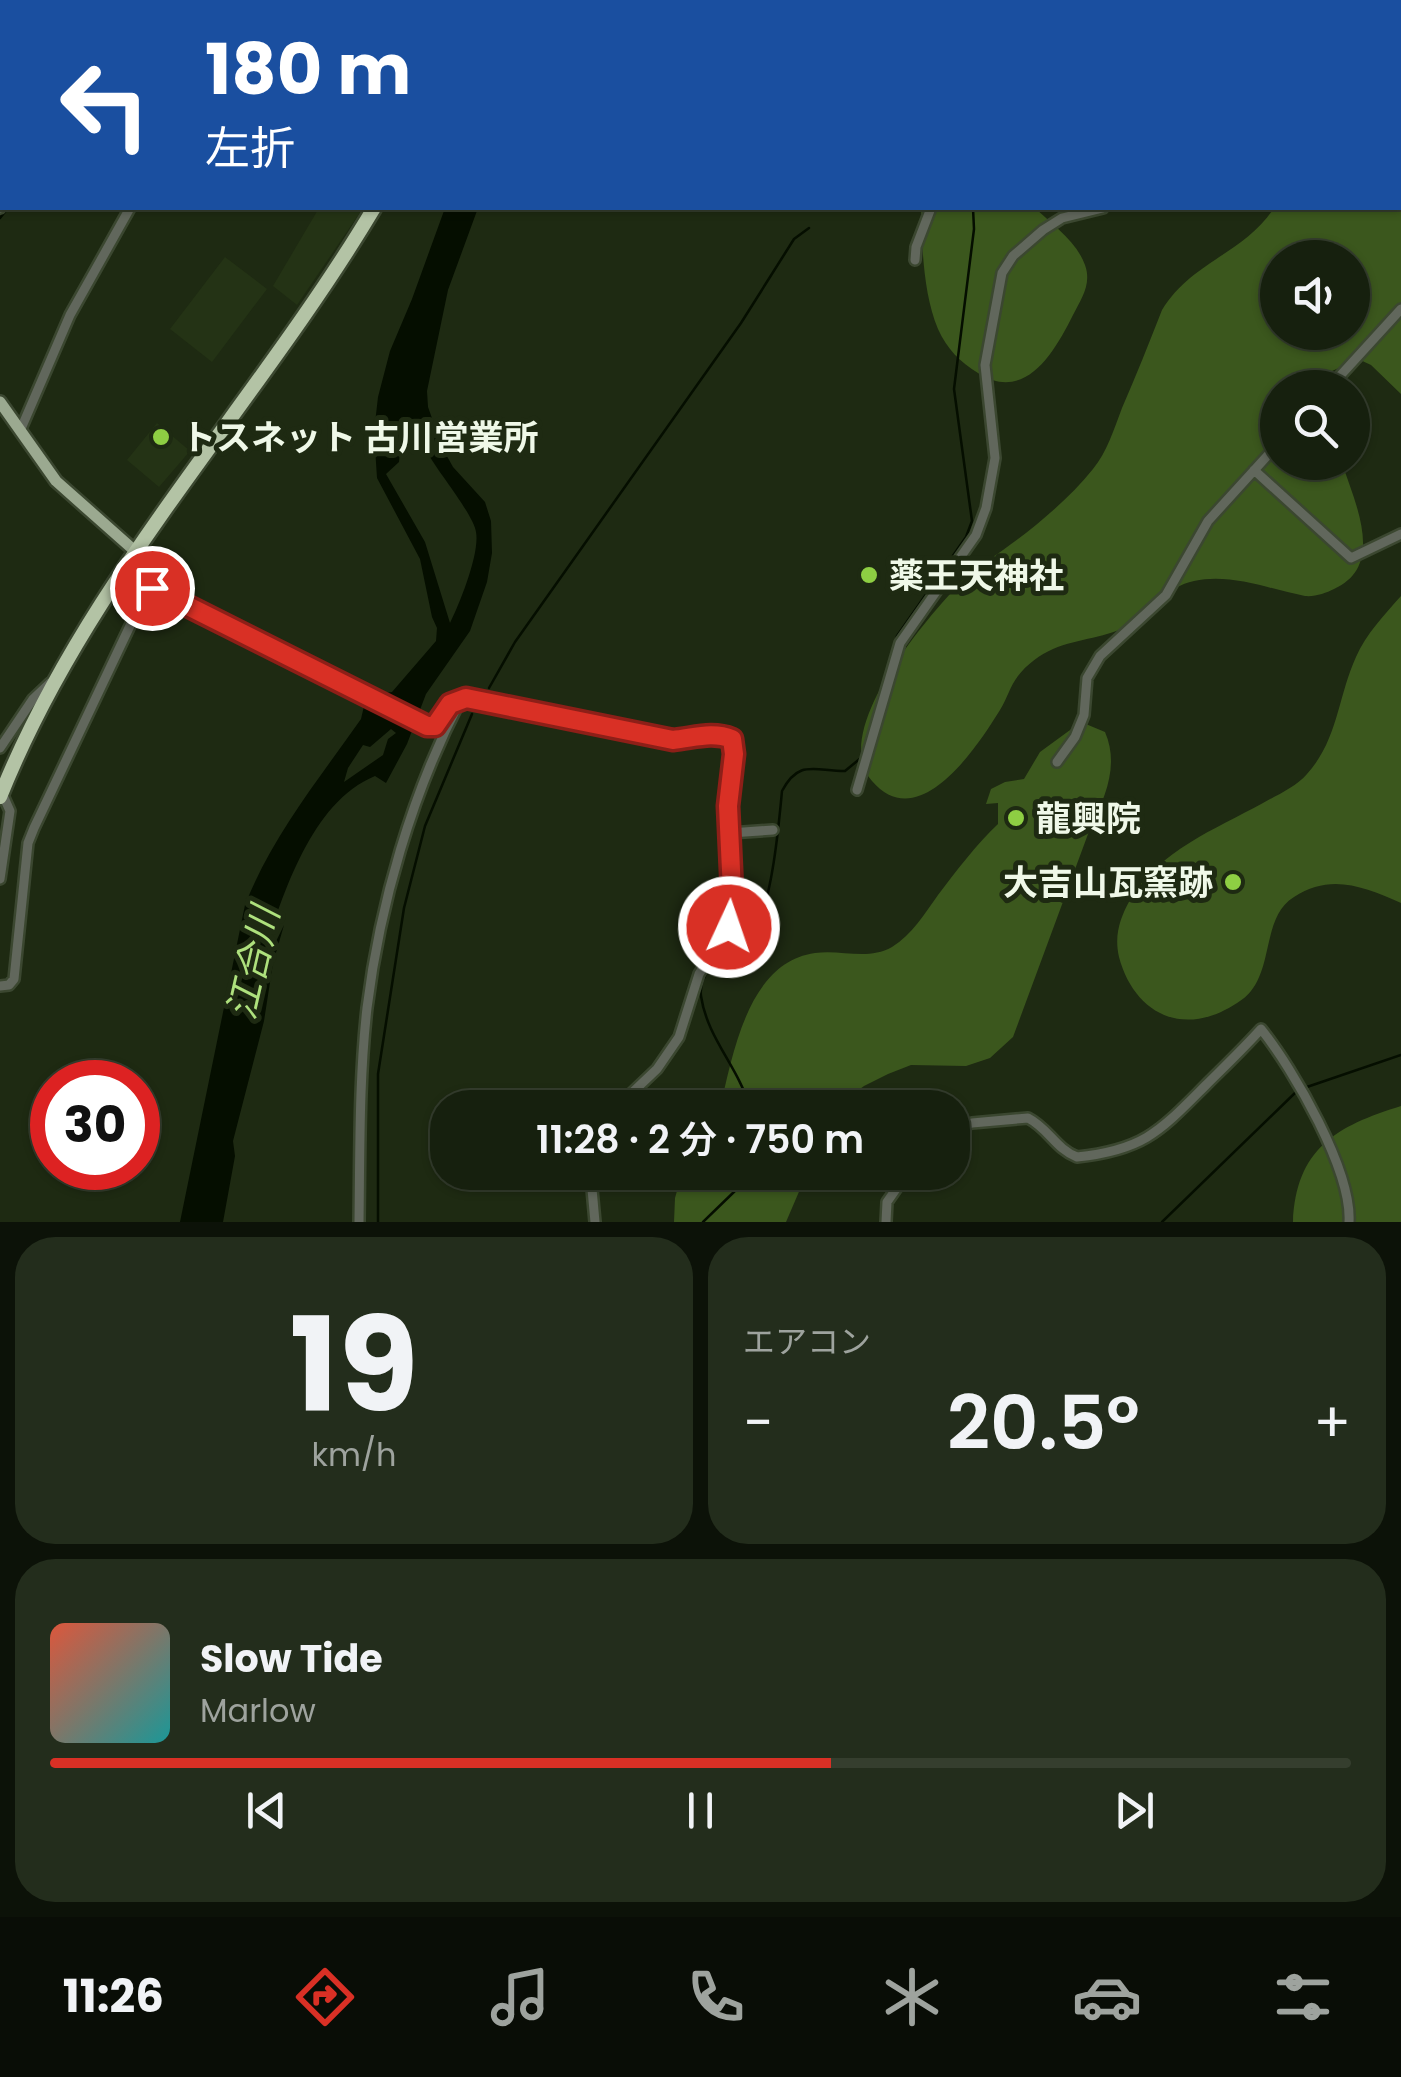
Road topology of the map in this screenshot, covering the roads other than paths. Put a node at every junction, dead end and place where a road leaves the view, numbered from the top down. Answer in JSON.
{"nodes":[{"id":1,"x":129,"y":210,"type":"edge"},
{"id":2,"x":373,"y":210,"type":"edge"},
{"id":3,"x":930,"y":210,"type":"edge"},
{"id":4,"x":1095,"y":210,"type":"edge"},
{"id":5,"x":915,"y":260,"type":"dead end"},
{"id":6,"x":1401,"y":310,"type":"edge"},
{"id":7,"x":1346,"y":370,"type":"edge"},
{"id":8,"x":0,"y":402,"type":"edge"},
{"id":9,"x":20,"y":431,"type":"junction"},
{"id":10,"x":1260,"y":464,"type":"edge"},
{"id":11,"x":1254,"y":470,"type":"junction"},
{"id":12,"x":1401,"y":534,"type":"edge"},
{"id":13,"x":136,"y":552,"type":"junction"},
{"id":14,"x":57,"y":678,"type":"junction"},
{"id":15,"x":461,"y":698,"type":"junction"},
{"id":16,"x":0,"y":748,"type":"edge"},
{"id":17,"x":1057,"y":762,"type":"dead end"},
{"id":18,"x":857,"y":790,"type":"dead end"},
{"id":19,"x":1,"y":795,"type":"edge"},
{"id":20,"x":773,"y":830,"type":"dead end"},
{"id":21,"x":730,"y":833,"type":"junction"},
{"id":22,"x":0,"y":879,"type":"edge"},
{"id":23,"x":0,"y":986,"type":"edge"},
{"id":24,"x":633,"y":1090,"type":"edge"},
{"id":25,"x":970,"y":1124,"type":"edge"},
{"id":26,"x":592,"y":1190,"type":"edge"},
{"id":27,"x":896,"y":1190,"type":"edge"},
{"id":28,"x":359,"y":1222,"type":"edge"},
{"id":29,"x":594,"y":1222,"type":"edge"},
{"id":30,"x":886,"y":1222,"type":"edge"},
{"id":31,"x":1349,"y":1222,"type":"edge"}],
"edges":[{"from":1,"to":9,"type":"street"},
{"from":2,"to":13,"type":"highway"},
{"from":3,"to":5,"type":"street"},
{"from":4,"to":18,"type":"street"},
{"from":6,"to":7,"type":"street"},
{"from":8,"to":9,"type":"main road"},
{"from":9,"to":13,"type":"main road"},
{"from":10,"to":11,"type":"street"},
{"from":11,"to":12,"type":"street"},
{"from":11,"to":17,"type":"street"},
{"from":13,"to":14,"type":"highway"},
{"from":14,"to":16,"type":"street"},
{"from":14,"to":19,"type":"highway"},
{"from":15,"to":21,"type":"street"},
{"from":15,"to":23,"type":"street"},
{"from":15,"to":28,"type":"street"},
{"from":19,"to":22,"type":"street"},
{"from":20,"to":21,"type":"street"},
{"from":21,"to":24,"type":"street"},
{"from":25,"to":31,"type":"street"},
{"from":26,"to":29,"type":"street"},
{"from":27,"to":30,"type":"street"}]}
